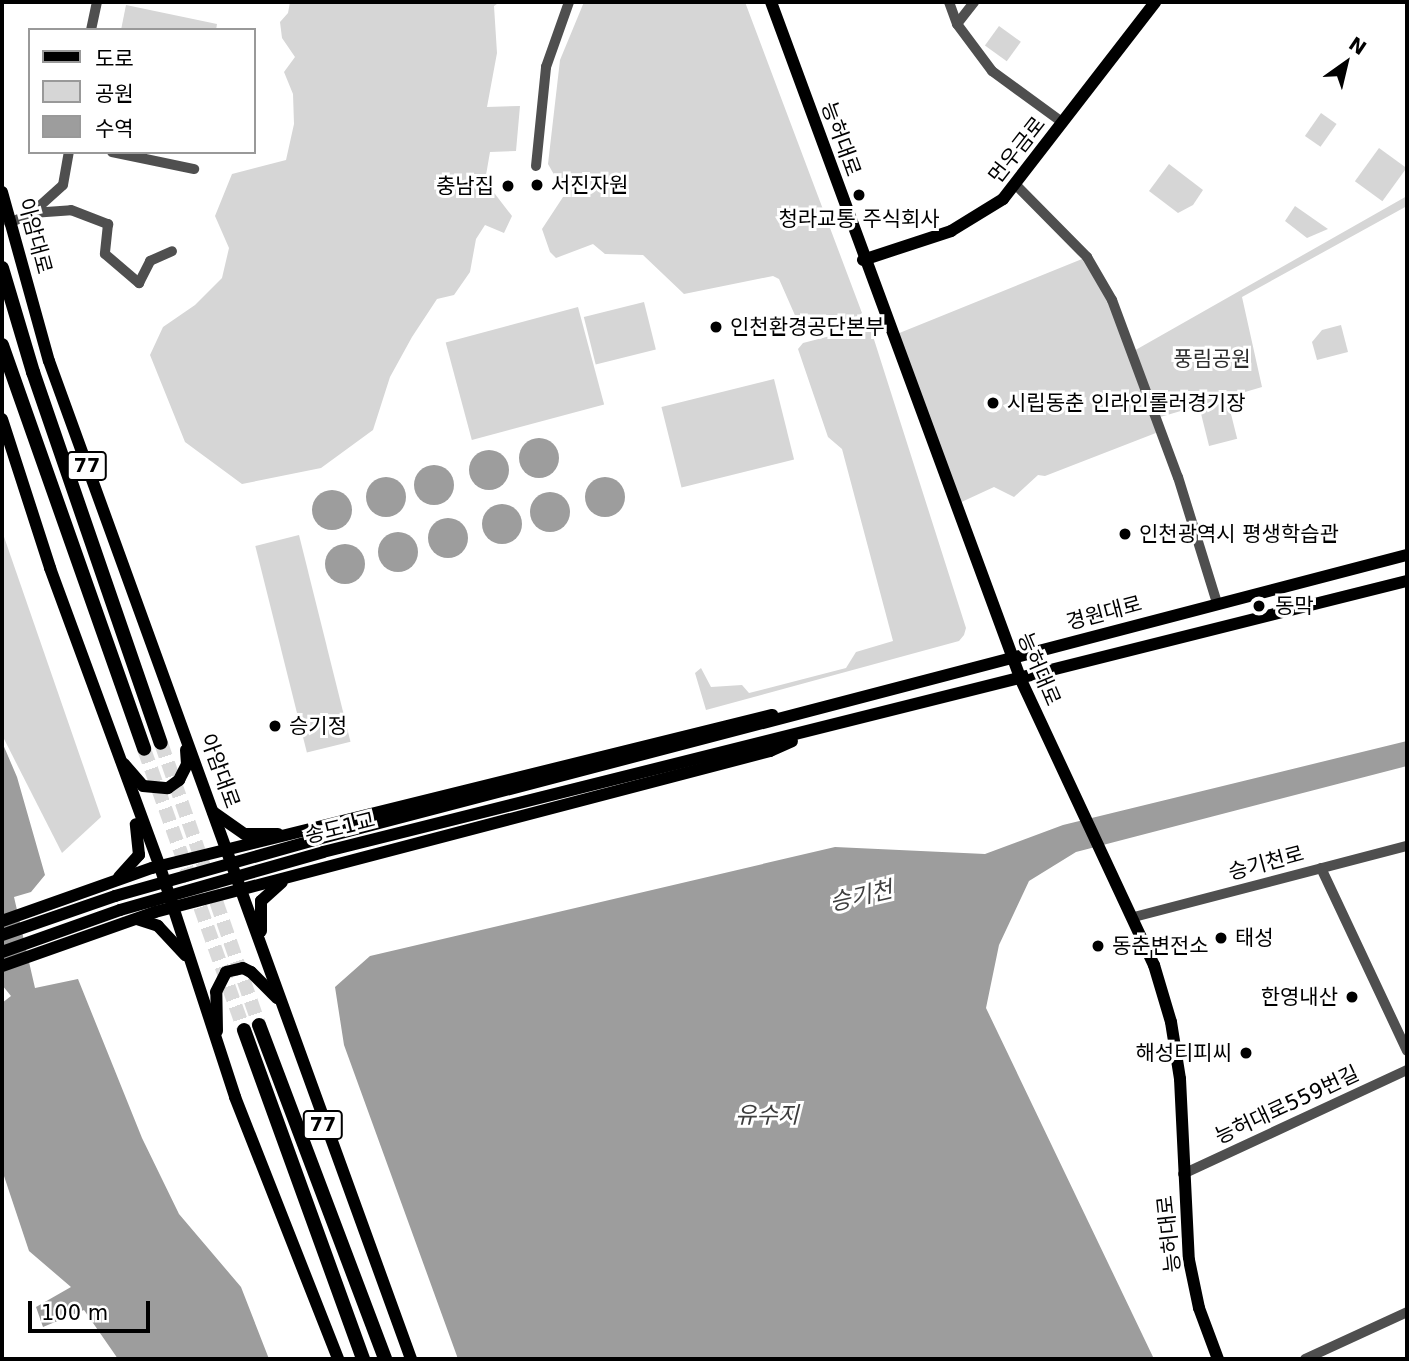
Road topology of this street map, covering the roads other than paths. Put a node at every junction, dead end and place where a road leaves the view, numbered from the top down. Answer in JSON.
{"nodes":[{"id":1,"x":97,"y":2,"type":"edge"},
{"id":2,"x":569,"y":2,"type":"edge"},
{"id":3,"x":771,"y":2,"type":"edge"},
{"id":4,"x":949,"y":2,"type":"edge"},
{"id":5,"x":974,"y":2,"type":"edge"},
{"id":6,"x":1155,"y":2,"type":"edge"},
{"id":7,"x":957,"y":24,"type":"junction"},
{"id":8,"x":92,"y":28,"type":"edge"},
{"id":9,"x":1062,"y":122,"type":"junction"},
{"id":10,"x":68,"y":154,"type":"edge"},
{"id":11,"x":122,"y":154,"type":"edge"},
{"id":12,"x":536,"y":166,"type":"dead end"},
{"id":13,"x":194,"y":169,"type":"dead end"},
{"id":14,"x":1015,"y":184,"type":"junction"},
{"id":15,"x":2,"y":192,"type":"edge"},
{"id":16,"x":33,"y":213,"type":"junction"},
{"id":17,"x":9,"y":223,"type":"junction"},
{"id":18,"x":172,"y":251,"type":"dead end"},
{"id":19,"x":863,"y":260,"type":"junction"},
{"id":20,"x":2,"y":268,"type":"edge"},
{"id":21,"x":2,"y":345,"type":"edge"},
{"id":22,"x":2,"y":419,"type":"edge"},
{"id":23,"x":1407,"y":555,"type":"edge"},
{"id":24,"x":1407,"y":581,"type":"edge"},
{"id":25,"x":1217,"y":603,"type":"junction"},
{"id":26,"x":1114,"y":630,"type":"junction"},
{"id":27,"x":1121,"y":655,"type":"junction"},
{"id":28,"x":1012,"y":657,"type":"junction"},
{"id":29,"x":1021,"y":680,"type":"junction"},
{"id":30,"x":814,"y":710,"type":"junction"},
{"id":31,"x":821,"y":728,"type":"junction"},
{"id":32,"x":185,"y":735,"type":"junction"},
{"id":33,"x":161,"y":743,"type":"tunnel mouth"},
{"id":34,"x":690,"y":745,"type":"joint"},
{"id":35,"x":145,"y":748,"type":"tunnel mouth"},
{"id":36,"x":119,"y":758,"type":"junction"},
{"id":37,"x":128,"y":785,"type":"junction"},
{"id":38,"x":213,"y":812,"type":"junction"},
{"id":39,"x":289,"y":836,"type":"junction"},
{"id":40,"x":1407,"y":846,"type":"edge"},
{"id":41,"x":227,"y":852,"type":"junction"},
{"id":42,"x":160,"y":867,"type":"junction"},
{"id":43,"x":1321,"y":868,"type":"junction"},
{"id":44,"x":288,"y":877,"type":"junction"},
{"id":45,"x":100,"y":887,"type":"junction"},
{"id":46,"x":241,"y":889,"type":"junction"},
{"id":47,"x":172,"y":908,"type":"junction"},
{"id":48,"x":1134,"y":917,"type":"junction"},
{"id":49,"x":136,"y":919,"type":"junction"},
{"id":50,"x":2,"y":921,"type":"edge"},
{"id":51,"x":2,"y":935,"type":"edge"},
{"id":52,"x":2,"y":952,"type":"edge"},
{"id":53,"x":264,"y":956,"type":"junction"},
{"id":54,"x":2,"y":966,"type":"edge"},
{"id":55,"x":193,"y":966,"type":"junction"},
{"id":56,"x":280,"y":1000,"type":"junction"},
{"id":57,"x":259,"y":1025,"type":"tunnel mouth"},
{"id":58,"x":244,"y":1030,"type":"tunnel mouth"},
{"id":59,"x":216,"y":1039,"type":"junction"},
{"id":60,"x":1407,"y":1051,"type":"edge"},
{"id":61,"x":1407,"y":1070,"type":"edge"},
{"id":62,"x":1183,"y":1174,"type":"junction"},
{"id":63,"x":1407,"y":1312,"type":"edge"},
{"id":64,"x":338,"y":1359,"type":"edge"},
{"id":65,"x":363,"y":1359,"type":"edge"},
{"id":66,"x":385,"y":1359,"type":"edge"},
{"id":67,"x":411,"y":1359,"type":"edge"},
{"id":68,"x":1218,"y":1359,"type":"edge"},
{"id":69,"x":1304,"y":1359,"type":"edge"}],
"edges":[{"from":1,"to":8,"type":"street"},
{"from":2,"to":12,"type":"street"},
{"from":3,"to":19,"type":"main road","name":"능허대로"},
{"from":4,"to":7,"type":"street"},
{"from":5,"to":7,"type":"street"},
{"from":6,"to":9,"type":"main road","name":"먼우금로"},
{"from":7,"to":9,"type":"street"},
{"from":9,"to":14,"type":"main road","name":"먼우금로"},
{"from":10,"to":16,"type":"street"},
{"from":11,"to":13,"type":"street"},
{"from":14,"to":19,"type":"main road","name":"먼우금로"},
{"from":14,"to":25,"type":"street"},
{"from":15,"to":17,"type":"main road","name":"아암대로","number":"77"},
{"from":16,"to":17,"type":"street"},
{"from":16,"to":18,"type":"street"},
{"from":17,"to":32,"type":"main road","name":"아암대로","number":"77"},
{"from":19,"to":28,"type":"main road","name":"능허대로"},
{"from":20,"to":33,"type":"highway","name":"아암대로"},
{"from":21,"to":35,"type":"highway"},
{"from":22,"to":36,"type":"main road"},
{"from":23,"to":25,"type":"main road","name":"경원대로"},
{"from":24,"to":27,"type":"main road"},
{"from":25,"to":26,"type":"main road","name":"경원대로"},
{"from":26,"to":27,"type":"main road"},
{"from":26,"to":28,"type":"main road","name":"경원대로"},
{"from":27,"to":29,"type":"main road"},
{"from":28,"to":29,"type":"main road","name":"능허대로"},
{"from":28,"to":30,"type":"main road","name":"경원대로"},
{"from":29,"to":31,"type":"main road"},
{"from":29,"to":48,"type":"main road","name":"능허대로"},
{"from":30,"to":34,"type":"main road","name":"경원대로"},
{"from":30,"to":39,"type":"main road"},
{"from":31,"to":44,"type":"main road"},
{"from":31,"to":52,"type":"main road","name":"송도1교"},
{"from":32,"to":36,"type":"main road"},
{"from":32,"to":38,"type":"main road","name":"아암대로","number":"77"},
{"from":34,"to":51,"type":"main road","name":"송도1교"},
{"from":36,"to":37,"type":"main road"},
{"from":37,"to":42,"type":"main road"},
{"from":37,"to":45,"type":"main road"},
{"from":38,"to":39,"type":"main road"},
{"from":38,"to":41,"type":"main road","name":"아암대로","number":"77"},
{"from":39,"to":41,"type":"main road"},
{"from":40,"to":43,"type":"street","name":"승기천로"},
{"from":41,"to":42,"type":"main road"},
{"from":41,"to":46,"type":"main road","name":"아암대로","number":"77"},
{"from":42,"to":45,"type":"main road"},
{"from":42,"to":47,"type":"main road"},
{"from":43,"to":48,"type":"street","name":"승기천로"},
{"from":43,"to":60,"type":"street"},
{"from":44,"to":46,"type":"main road"},
{"from":44,"to":53,"type":"main road"},
{"from":45,"to":50,"type":"main road"},
{"from":46,"to":47,"type":"main road"},
{"from":46,"to":53,"type":"main road","name":"아암대로","number":"77"},
{"from":47,"to":49,"type":"main road"},
{"from":47,"to":55,"type":"main road"},
{"from":48,"to":62,"type":"main road","name":"능허대로"},
{"from":49,"to":54,"type":"main road"},
{"from":49,"to":55,"type":"main road"},
{"from":53,"to":56,"type":"main road","name":"아암대로","number":"77"},
{"from":55,"to":59,"type":"main road"},
{"from":56,"to":59,"type":"main road"},
{"from":56,"to":67,"type":"main road","name":"아암대로","number":"77"},
{"from":57,"to":66,"type":"highway"},
{"from":58,"to":65,"type":"highway"},
{"from":59,"to":64,"type":"main road"},
{"from":61,"to":62,"type":"street","name":"능허대로559번길"},
{"from":62,"to":68,"type":"main road","name":"능허대로"},
{"from":63,"to":69,"type":"street"}]}
